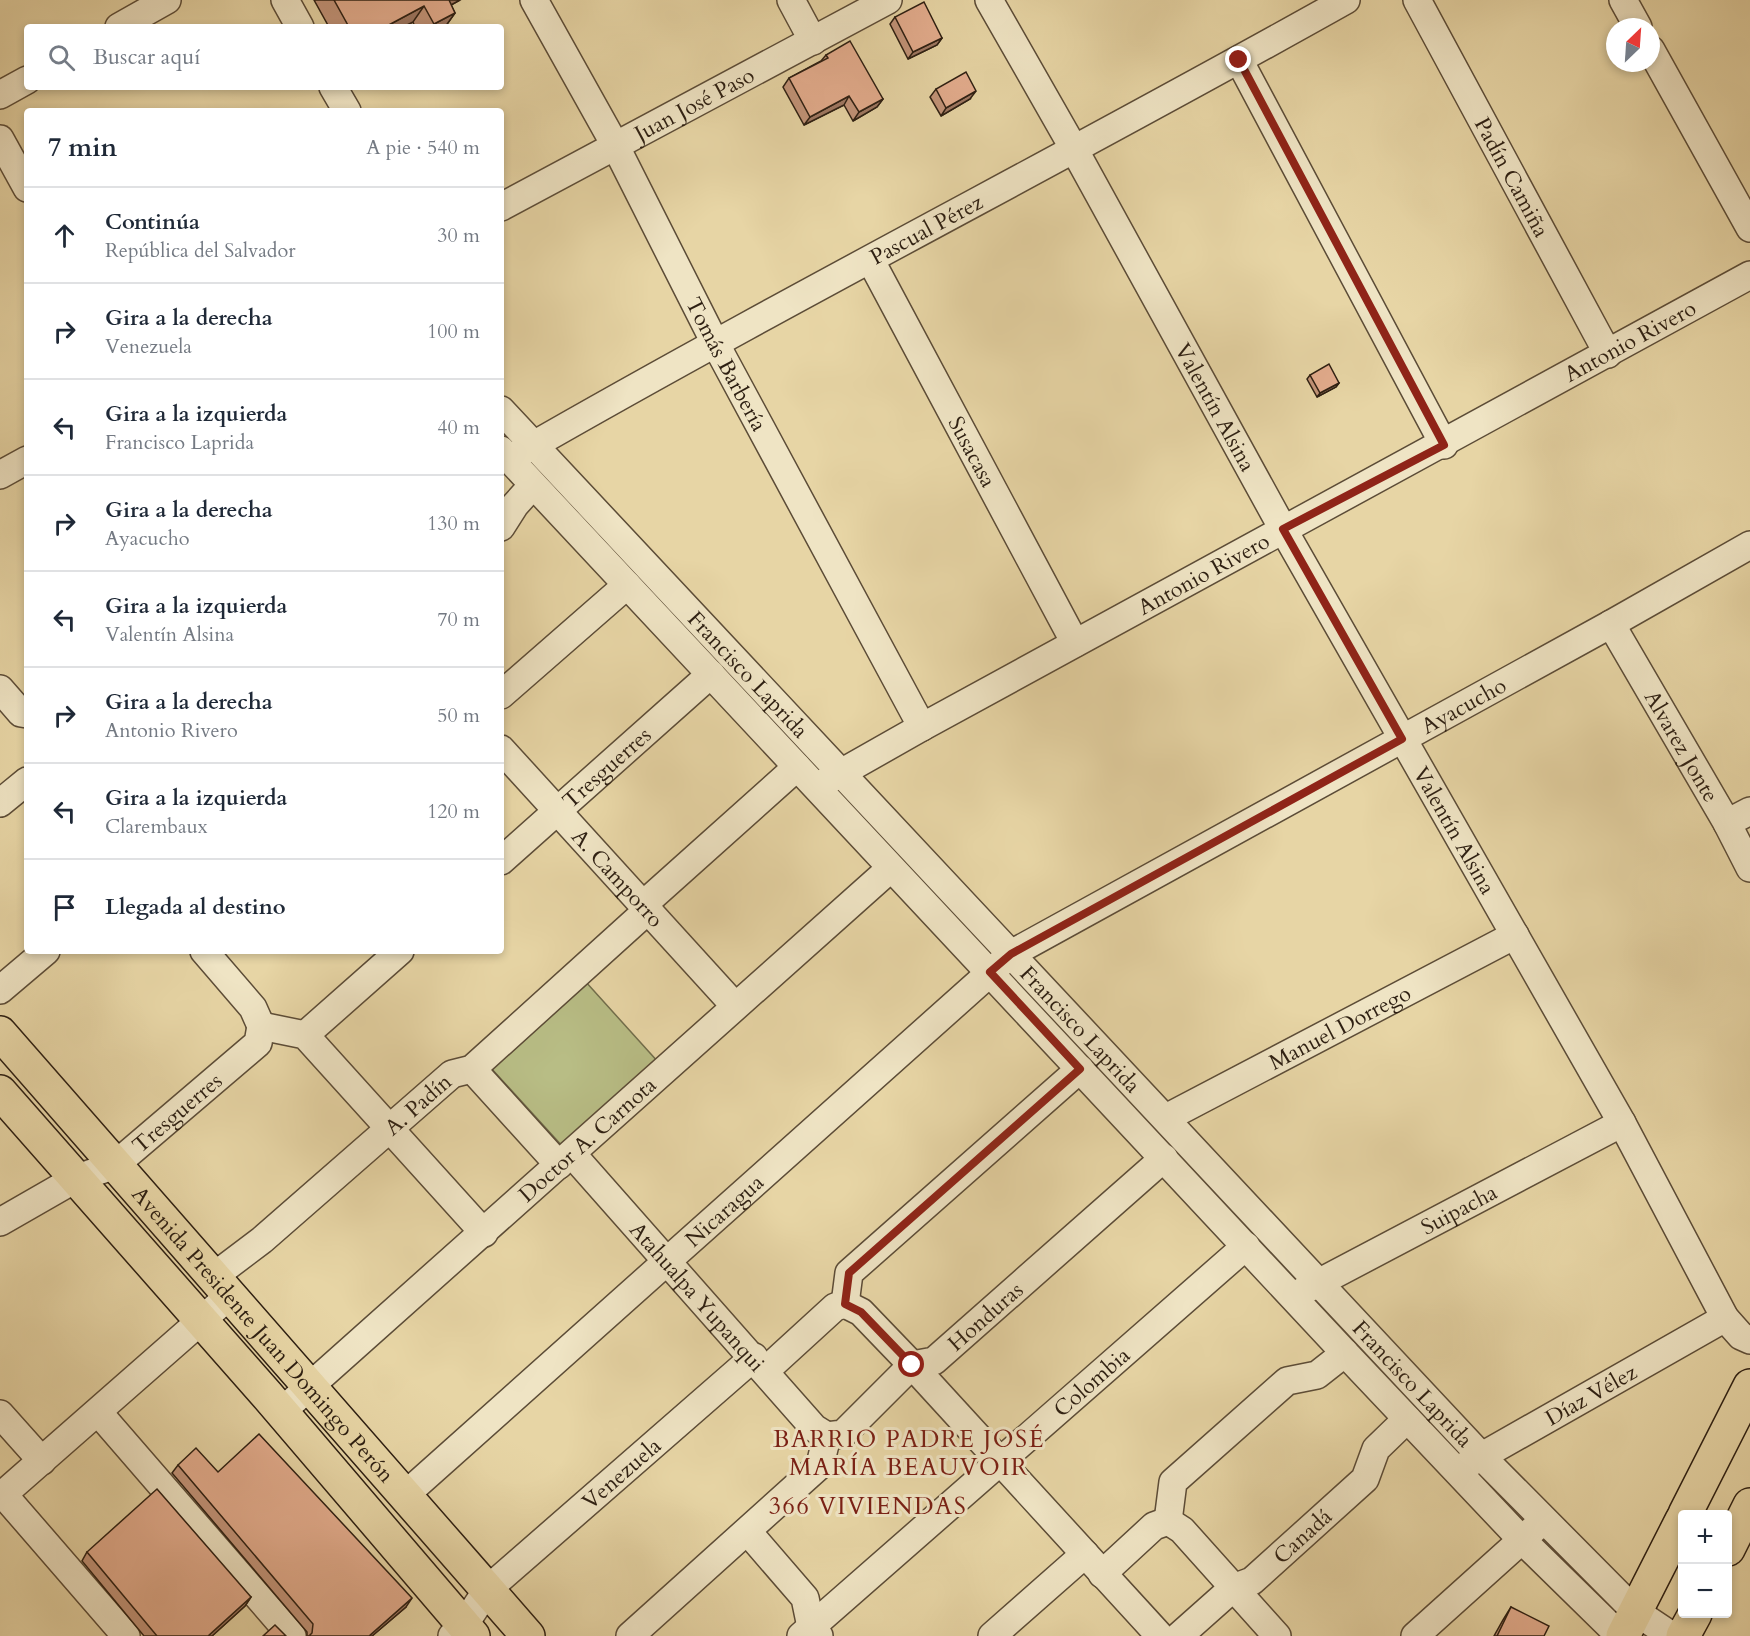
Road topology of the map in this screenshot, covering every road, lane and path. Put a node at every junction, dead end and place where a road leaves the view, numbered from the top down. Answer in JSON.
{"nodes":[{"id":1,"x":166,"y":0,"type":"edge"},
{"id":2,"x":285,"y":0,"type":"edge"},
{"id":3,"x":534,"y":0,"type":"edge"},
{"id":4,"x":791,"y":0,"type":"edge"},
{"id":5,"x":888,"y":0,"type":"edge"},
{"id":6,"x":989,"y":0,"type":"edge"},
{"id":7,"x":1346,"y":0,"type":"edge"},
{"id":8,"x":1417,"y":0,"type":"edge"},
{"id":9,"x":1623,"y":0,"type":"edge"},
{"id":10,"x":1633,"y":18,"type":"edge"},
{"id":11,"x":124,"y":24,"type":"edge"},
{"id":12,"x":298,"y":24,"type":"edge"},
{"id":13,"x":813,"y":41,"type":"junction"},
{"id":14,"x":1239,"y":60,"type":"junction"},
{"id":15,"x":1660,"y":66,"type":"edge"},
{"id":16,"x":24,"y":82,"type":"edge"},
{"id":17,"x":335,"y":90,"type":"edge"},
{"id":18,"x":0,"y":95,"type":"edge"},
{"id":19,"x":344,"y":108,"type":"edge"},
{"id":20,"x":0,"y":140,"type":"edge"},
{"id":21,"x":615,"y":145,"type":"junction"},
{"id":22,"x":1074,"y":149,"type":"junction"},
{"id":23,"x":24,"y":183,"type":"edge"},
{"id":24,"x":504,"y":205,"type":"edge"},
{"id":25,"x":1750,"y":228,"type":"edge"},
{"id":26,"x":871,"y":261,"type":"junction"},
{"id":27,"x":1750,"y":275,"type":"edge"},
{"id":28,"x":714,"y":341,"type":"junction"},
{"id":29,"x":1608,"y":354,"type":"junction"},
{"id":30,"x":504,"y":413,"type":"edge"},
{"id":31,"x":533,"y":445,"type":"junction"},
{"id":32,"x":1444,"y":445,"type":"junction"},
{"id":33,"x":505,"y":455,"type":"edge"},
{"id":34,"x":24,"y":462,"type":"edge"},
{"id":35,"x":0,"y":475,"type":"edge"},
{"id":36,"x":533,"y":485,"type":"junction"},
{"id":37,"x":504,"y":522,"type":"edge"},
{"id":38,"x":1283,"y":529,"type":"junction"},
{"id":39,"x":1750,"y":545,"type":"edge"},
{"id":40,"x":627,"y":585,"type":"junction"},
{"id":41,"x":1611,"y":624,"type":"junction"},
{"id":42,"x":1075,"y":643,"type":"junction"},
{"id":43,"x":711,"y":674,"type":"junction"},
{"id":44,"x":0,"y":689,"type":"edge"},
{"id":45,"x":504,"y":692,"type":"edge"},
{"id":46,"x":24,"y":713,"type":"edge"},
{"id":47,"x":922,"y":727,"type":"junction"},
{"id":48,"x":1402,"y":739,"type":"junction"},
{"id":49,"x":504,"y":752,"type":"edge"},
{"id":50,"x":797,"y":767,"type":"junction"},
{"id":51,"x":840,"y":774,"type":"junction"},
{"id":52,"x":24,"y":783,"type":"edge"},
{"id":53,"x":816,"y":788,"type":"junction"},
{"id":54,"x":0,"y":803,"type":"edge"},
{"id":55,"x":558,"y":810,"type":"junction"},
{"id":56,"x":1739,"y":817,"type":"edge"},
{"id":57,"x":504,"y":858,"type":"edge"},
{"id":58,"x":891,"y":868,"type":"junction"},
{"id":59,"x":1750,"y":868,"type":"edge"},
{"id":60,"x":647,"y":906,"type":"junction"},
{"id":61,"x":1515,"y":935,"type":"junction"},
{"id":62,"x":42,"y":954,"type":"edge"},
{"id":63,"x":207,"y":954,"type":"edge"},
{"id":64,"x":397,"y":954,"type":"edge"},
{"id":65,"x":1011,"y":954,"type":"junction"},
{"id":66,"x":990,"y":972,"type":"junction"},
{"id":67,"x":0,"y":990,"type":"edge"},
{"id":68,"x":735,"y":1005,"type":"junction"},
{"id":69,"x":261,"y":1026,"type":"junction"},
{"id":70,"x":0,"y":1033,"type":"edge"},
{"id":71,"x":305,"y":1035,"type":"junction"},
{"id":72,"x":472,"y":1069,"type":"junction"},
{"id":73,"x":1080,"y":1069,"type":"junction"},
{"id":74,"x":0,"y":1092,"type":"edge"},
{"id":75,"x":1166,"y":1118,"type":"junction"},
{"id":76,"x":1622,"y":1123,"type":"junction"},
{"id":77,"x":390,"y":1129,"type":"junction"},
{"id":78,"x":1164,"y":1158,"type":"junction"},
{"id":79,"x":566,"y":1160,"type":"junction"},
{"id":80,"x":116,"y":1165,"type":"junction"},
{"id":81,"x":75,"y":1179,"type":"junction"},
{"id":82,"x":0,"y":1222,"type":"edge"},
{"id":83,"x":484,"y":1233,"type":"junction"},
{"id":84,"x":1246,"y":1246,"type":"junction"},
{"id":85,"x":667,"y":1261,"type":"junction"},
{"id":86,"x":221,"y":1286,"type":"junction"},
{"id":87,"x":1305,"y":1290,"type":"junction"},
{"id":88,"x":845,"y":1304,"type":"junction"},
{"id":89,"x":1725,"y":1318,"type":"junction"},
{"id":90,"x":203,"y":1321,"type":"junction"},
{"id":91,"x":1750,"y":1340,"type":"edge"},
{"id":92,"x":1345,"y":1353,"type":"junction"},
{"id":93,"x":759,"y":1364,"type":"junction"},
{"id":94,"x":912,"y":1365,"type":"junction"},
{"id":95,"x":1750,"y":1386,"type":"edge"},
{"id":96,"x":309,"y":1388,"type":"junction"},
{"id":97,"x":98,"y":1412,"type":"junction"},
{"id":98,"x":281,"y":1412,"type":"junction"},
{"id":99,"x":0,"y":1414,"type":"edge"},
{"id":100,"x":1407,"y":1419,"type":"junction"},
{"id":101,"x":827,"y":1436,"type":"junction"},
{"id":102,"x":1481,"y":1456,"type":"junction"},
{"id":103,"x":1000,"y":1460,"type":"junction"},
{"id":104,"x":42,"y":1461,"type":"junction"},
{"id":105,"x":1457,"y":1470,"type":"junction"},
{"id":106,"x":1,"y":1495,"type":"edge"},
{"id":107,"x":405,"y":1496,"type":"junction"},
{"id":108,"x":1750,"y":1505,"type":"edge"},
{"id":109,"x":1688,"y":1510,"type":"edge"},
{"id":110,"x":1545,"y":1520,"type":"junction"},
{"id":111,"x":1168,"y":1521,"type":"junction"},
{"id":112,"x":1678,"y":1529,"type":"edge"},
{"id":113,"x":748,"y":1532,"type":"junction"},
{"id":114,"x":1521,"y":1539,"type":"junction"},
{"id":115,"x":1732,"y":1541,"type":"edge"},
{"id":116,"x":1094,"y":1564,"type":"junction"},
{"id":117,"x":1233,"y":1588,"type":"junction"},
{"id":118,"x":488,"y":1590,"type":"junction"},
{"id":119,"x":1693,"y":1618,"type":"edge"},
{"id":120,"x":1626,"y":1628,"type":"edge"},
{"id":121,"x":463,"y":1632,"type":"edge"},
{"id":122,"x":810,"y":1633,"type":"edge"},
{"id":123,"x":126,"y":1636,"type":"edge"},
{"id":124,"x":292,"y":1636,"type":"edge"},
{"id":125,"x":528,"y":1636,"type":"edge"},
{"id":126,"x":630,"y":1636,"type":"edge"},
{"id":127,"x":992,"y":1636,"type":"edge"},
{"id":128,"x":1160,"y":1636,"type":"edge"},
{"id":129,"x":1179,"y":1636,"type":"edge"},
{"id":130,"x":1277,"y":1636,"type":"edge"},
{"id":131,"x":1415,"y":1636,"type":"edge"},
{"id":132,"x":1672,"y":1636,"type":"edge"},
{"id":133,"x":1683,"y":1636,"type":"edge"}],
"edges":[{"from":1,"to":11,"type":"street"},
{"from":2,"to":12,"type":"street"},
{"from":3,"to":21,"type":"street","name":"Tomás Barbería"},
{"from":4,"to":13,"type":"street"},
{"from":5,"to":13,"type":"street","name":"Juan José Paso"},
{"from":6,"to":22,"type":"street","name":"Valentín Alsina"},
{"from":7,"to":14,"type":"street","name":"Pascual Pérez"},
{"from":8,"to":29,"type":"street","name":"Padín Camiña"},
{"from":9,"to":10,"type":"street"},
{"from":13,"to":21,"type":"street","name":"Juan José Paso"},
{"from":14,"to":22,"type":"street","name":"Pascual Pérez"},
{"from":14,"to":32,"type":"street"},
{"from":15,"to":25,"type":"street"},
{"from":16,"to":18,"type":"street"},
{"from":17,"to":19,"type":"street"},
{"from":20,"to":23,"type":"street"},
{"from":21,"to":24,"type":"street","name":"Juan José Paso"},
{"from":21,"to":28,"type":"street","name":"Tomás Barbería"},
{"from":22,"to":26,"type":"street","name":"Pascual Pérez"},
{"from":22,"to":38,"type":"street","name":"Valentín Alsina"},
{"from":26,"to":28,"type":"street","name":"Pascual Pérez"},
{"from":26,"to":42,"type":"street","name":"Susacasa"},
{"from":27,"to":29,"type":"street","name":"Antonio Rivero"},
{"from":28,"to":31,"type":"street","name":"Pascual Pérez"},
{"from":28,"to":47,"type":"street","name":"Tomás Barbería"},
{"from":29,"to":32,"type":"street","name":"Antonio Rivero"},
{"from":30,"to":31,"type":"street","name":"Francisco Laprida"},
{"from":31,"to":33,"type":"street","name":"Pascual Pérez"},
{"from":31,"to":51,"type":"street","name":"Francisco Laprida"},
{"from":32,"to":38,"type":"street","name":"Antonio Rivero"},
{"from":33,"to":36,"type":"street","name":"Francisco Laprida"},
{"from":34,"to":35,"type":"street"},
{"from":36,"to":37,"type":"street"},
{"from":36,"to":40,"type":"street","name":"Francisco Laprida"},
{"from":38,"to":42,"type":"street","name":"Antonio Rivero"},
{"from":38,"to":48,"type":"street","name":"Valentín Alsina"},
{"from":39,"to":41,"type":"street","name":"Ayacucho"},
{"from":40,"to":43,"type":"street","name":"Francisco Laprida"},
{"from":40,"to":45,"type":"street"},
{"from":41,"to":48,"type":"street","name":"Ayacucho"},
{"from":41,"to":56,"type":"street","name":"Alvarez Jonte"},
{"from":42,"to":47,"type":"street","name":"Antonio Rivero"},
{"from":43,"to":50,"type":"street","name":"Francisco Laprida"},
{"from":43,"to":55,"type":"street","name":"Tresguerres"},
{"from":44,"to":46,"type":"street"},
{"from":47,"to":51,"type":"street","name":"Antonio Rivero"},
{"from":48,"to":61,"type":"street","name":"Valentín Alsina"},
{"from":48,"to":65,"type":"street","name":"Ayacucho"},
{"from":49,"to":55,"type":"street","name":"A. Camporro"},
{"from":50,"to":53,"type":"street","name":"Francisco Laprida"},
{"from":50,"to":60,"type":"street","name":"A. Padín"},
{"from":51,"to":53,"type":"street","name":"Antonio Rivero"},
{"from":51,"to":65,"type":"street","name":"Francisco Laprida"},
{"from":52,"to":54,"type":"street"},
{"from":53,"to":58,"type":"street","name":"Francisco Laprida"},
{"from":55,"to":57,"type":"street","name":"Tresguerres"},
{"from":55,"to":60,"type":"street","name":"A. Camporro"},
{"from":56,"to":59,"type":"street","name":"Alvarez Jonte"},
{"from":58,"to":66,"type":"street","name":"Francisco Laprida"},
{"from":58,"to":68,"type":"street","name":"Doctor A. Carnota"},
{"from":60,"to":68,"type":"street","name":"A. Camporro"},
{"from":60,"to":72,"type":"street","name":"A. Padín"},
{"from":61,"to":75,"type":"street","name":"Manuel Dorrego"},
{"from":61,"to":76,"type":"street","name":"Valentín Alsina"},
{"from":62,"to":67,"type":"street"},
{"from":63,"to":69,"type":"street"},
{"from":64,"to":71,"type":"street"},
{"from":65,"to":66,"type":"street","name":"Ayacucho"},
{"from":65,"to":75,"type":"street","name":"Francisco Laprida"},
{"from":66,"to":73,"type":"street","name":"Francisco Laprida"},
{"from":66,"to":85,"type":"street","name":"Nicaragua"},
{"from":68,"to":79,"type":"street","name":"Doctor A. Carnota"},
{"from":69,"to":71,"type":"street"},
{"from":69,"to":80,"type":"street","name":"Tresguerres"},
{"from":70,"to":80,"type":"main road","name":"Avenida Presidente Juan Domingo Perón"},
{"from":71,"to":77,"type":"street"},
{"from":72,"to":77,"type":"street","name":"A. Padín"},
{"from":72,"to":79,"type":"street","name":"Atahualpa Yupanqui"},
{"from":73,"to":78,"type":"street","name":"Francisco Laprida"},
{"from":73,"to":88,"type":"street"},
{"from":74,"to":81,"type":"main road","name":"Avenida Presidente Juan Domingo Perón"},
{"from":75,"to":87,"type":"street","name":"Francisco Laprida"},
{"from":76,"to":87,"type":"street","name":"Suipacha"},
{"from":76,"to":89,"type":"street","name":"Valentín Alsina"},
{"from":77,"to":83,"type":"street"},
{"from":77,"to":86,"type":"street","name":"A. Padín"},
{"from":78,"to":84,"type":"street","name":"Francisco Laprida"},
{"from":78,"to":94,"type":"street","name":"Honduras"},
{"from":79,"to":83,"type":"street","name":"Doctor A. Carnota"},
{"from":79,"to":85,"type":"street","name":"Atahualpa Yupanqui"},
{"from":80,"to":81,"type":"street","name":"Tresguerres"},
{"from":80,"to":86,"type":"main road","name":"Avenida Presidente Juan Domingo Perón"},
{"from":81,"to":82,"type":"street"},
{"from":81,"to":90,"type":"main road","name":"Avenida Presidente Juan Domingo Perón"},
{"from":83,"to":96,"type":"street","name":"Doctor A. Carnota"},
{"from":84,"to":87,"type":"street","name":"Francisco Laprida"},
{"from":84,"to":103,"type":"street","name":"Colombia"},
{"from":85,"to":93,"type":"street","name":"Atahualpa Yupanqui"},
{"from":85,"to":107,"type":"street","name":"Nicaragua"},
{"from":86,"to":90,"type":"street","name":"A. Padín"},
{"from":86,"to":96,"type":"main road","name":"Avenida Presidente Juan Domingo Perón"},
{"from":87,"to":92,"type":"street","name":"Francisco Laprida"},
{"from":87,"to":102,"type":"street","name":"Francisco Laprida"},
{"from":88,"to":93,"type":"street","name":"Venezuela"},
{"from":88,"to":94,"type":"street"},
{"from":89,"to":91,"type":"street","name":"Valentín Alsina"},
{"from":89,"to":102,"type":"street","name":"Díaz Vélez"},
{"from":90,"to":97,"type":"street","name":"A. Padín"},
{"from":90,"to":98,"type":"main road","name":"Avenida Presidente Juan Domingo Perón"},
{"from":92,"to":100,"type":"street","name":"Francisco Laprida"},
{"from":92,"to":111,"type":"street"},
{"from":93,"to":101,"type":"street","name":"Atahualpa Yupanqui"},
{"from":93,"to":118,"type":"street","name":"Venezuela"},
{"from":94,"to":101,"type":"street","name":"Honduras"},
{"from":94,"to":103,"type":"street"},
{"from":95,"to":109,"type":"main road"},
{"from":96,"to":98,"type":"street","name":"Doctor A. Carnota"},
{"from":96,"to":107,"type":"main road","name":"Avenida Presidente Juan Domingo Perón"},
{"from":97,"to":104,"type":"street","name":"A. Padín"},
{"from":97,"to":124,"type":"street"},
{"from":98,"to":121,"type":"main road","name":"Avenida Presidente Juan Domingo Perón"},
{"from":99,"to":104,"type":"street"},
{"from":100,"to":105,"type":"street","name":"Francisco Laprida"},
{"from":100,"to":117,"type":"street","name":"Canadá"},
{"from":101,"to":113,"type":"street"},
{"from":102,"to":105,"type":"street","name":"Díaz Vélez"},
{"from":102,"to":110,"type":"street","name":"Francisco Laprida"},
{"from":103,"to":116,"type":"street"},
{"from":103,"to":122,"type":"street","name":"Colombia"},
{"from":104,"to":106,"type":"street","name":"A. Padín"},
{"from":105,"to":114,"type":"street","name":"Francisco Laprida"},
{"from":106,"to":123,"type":"street"},
{"from":107,"to":118,"type":"main road","name":"Avenida Presidente Juan Domingo Perón"},
{"from":108,"to":115,"type":"main road"},
{"from":110,"to":114,"type":"street"},
{"from":110,"to":120,"type":"street","name":"Francisco Laprida"},
{"from":111,"to":116,"type":"street"},
{"from":111,"to":117,"type":"street"},
{"from":112,"to":120,"type":"main road"},
{"from":113,"to":122,"type":"street"},
{"from":113,"to":126,"type":"street"},
{"from":114,"to":120,"type":"street","name":"Francisco Laprida"},
{"from":114,"to":131,"type":"street"},
{"from":116,"to":127,"type":"street"},
{"from":116,"to":128,"type":"street"},
{"from":117,"to":129,"type":"street","name":"Canadá"},
{"from":117,"to":130,"type":"street"},
{"from":118,"to":121,"type":"street","name":"Venezuela"},
{"from":118,"to":125,"type":"main road","name":"Avenida Presidente Juan Domingo Perón"},
{"from":119,"to":133,"type":"main road"},
{"from":120,"to":132,"type":"street","name":"Francisco Laprida"}]}
